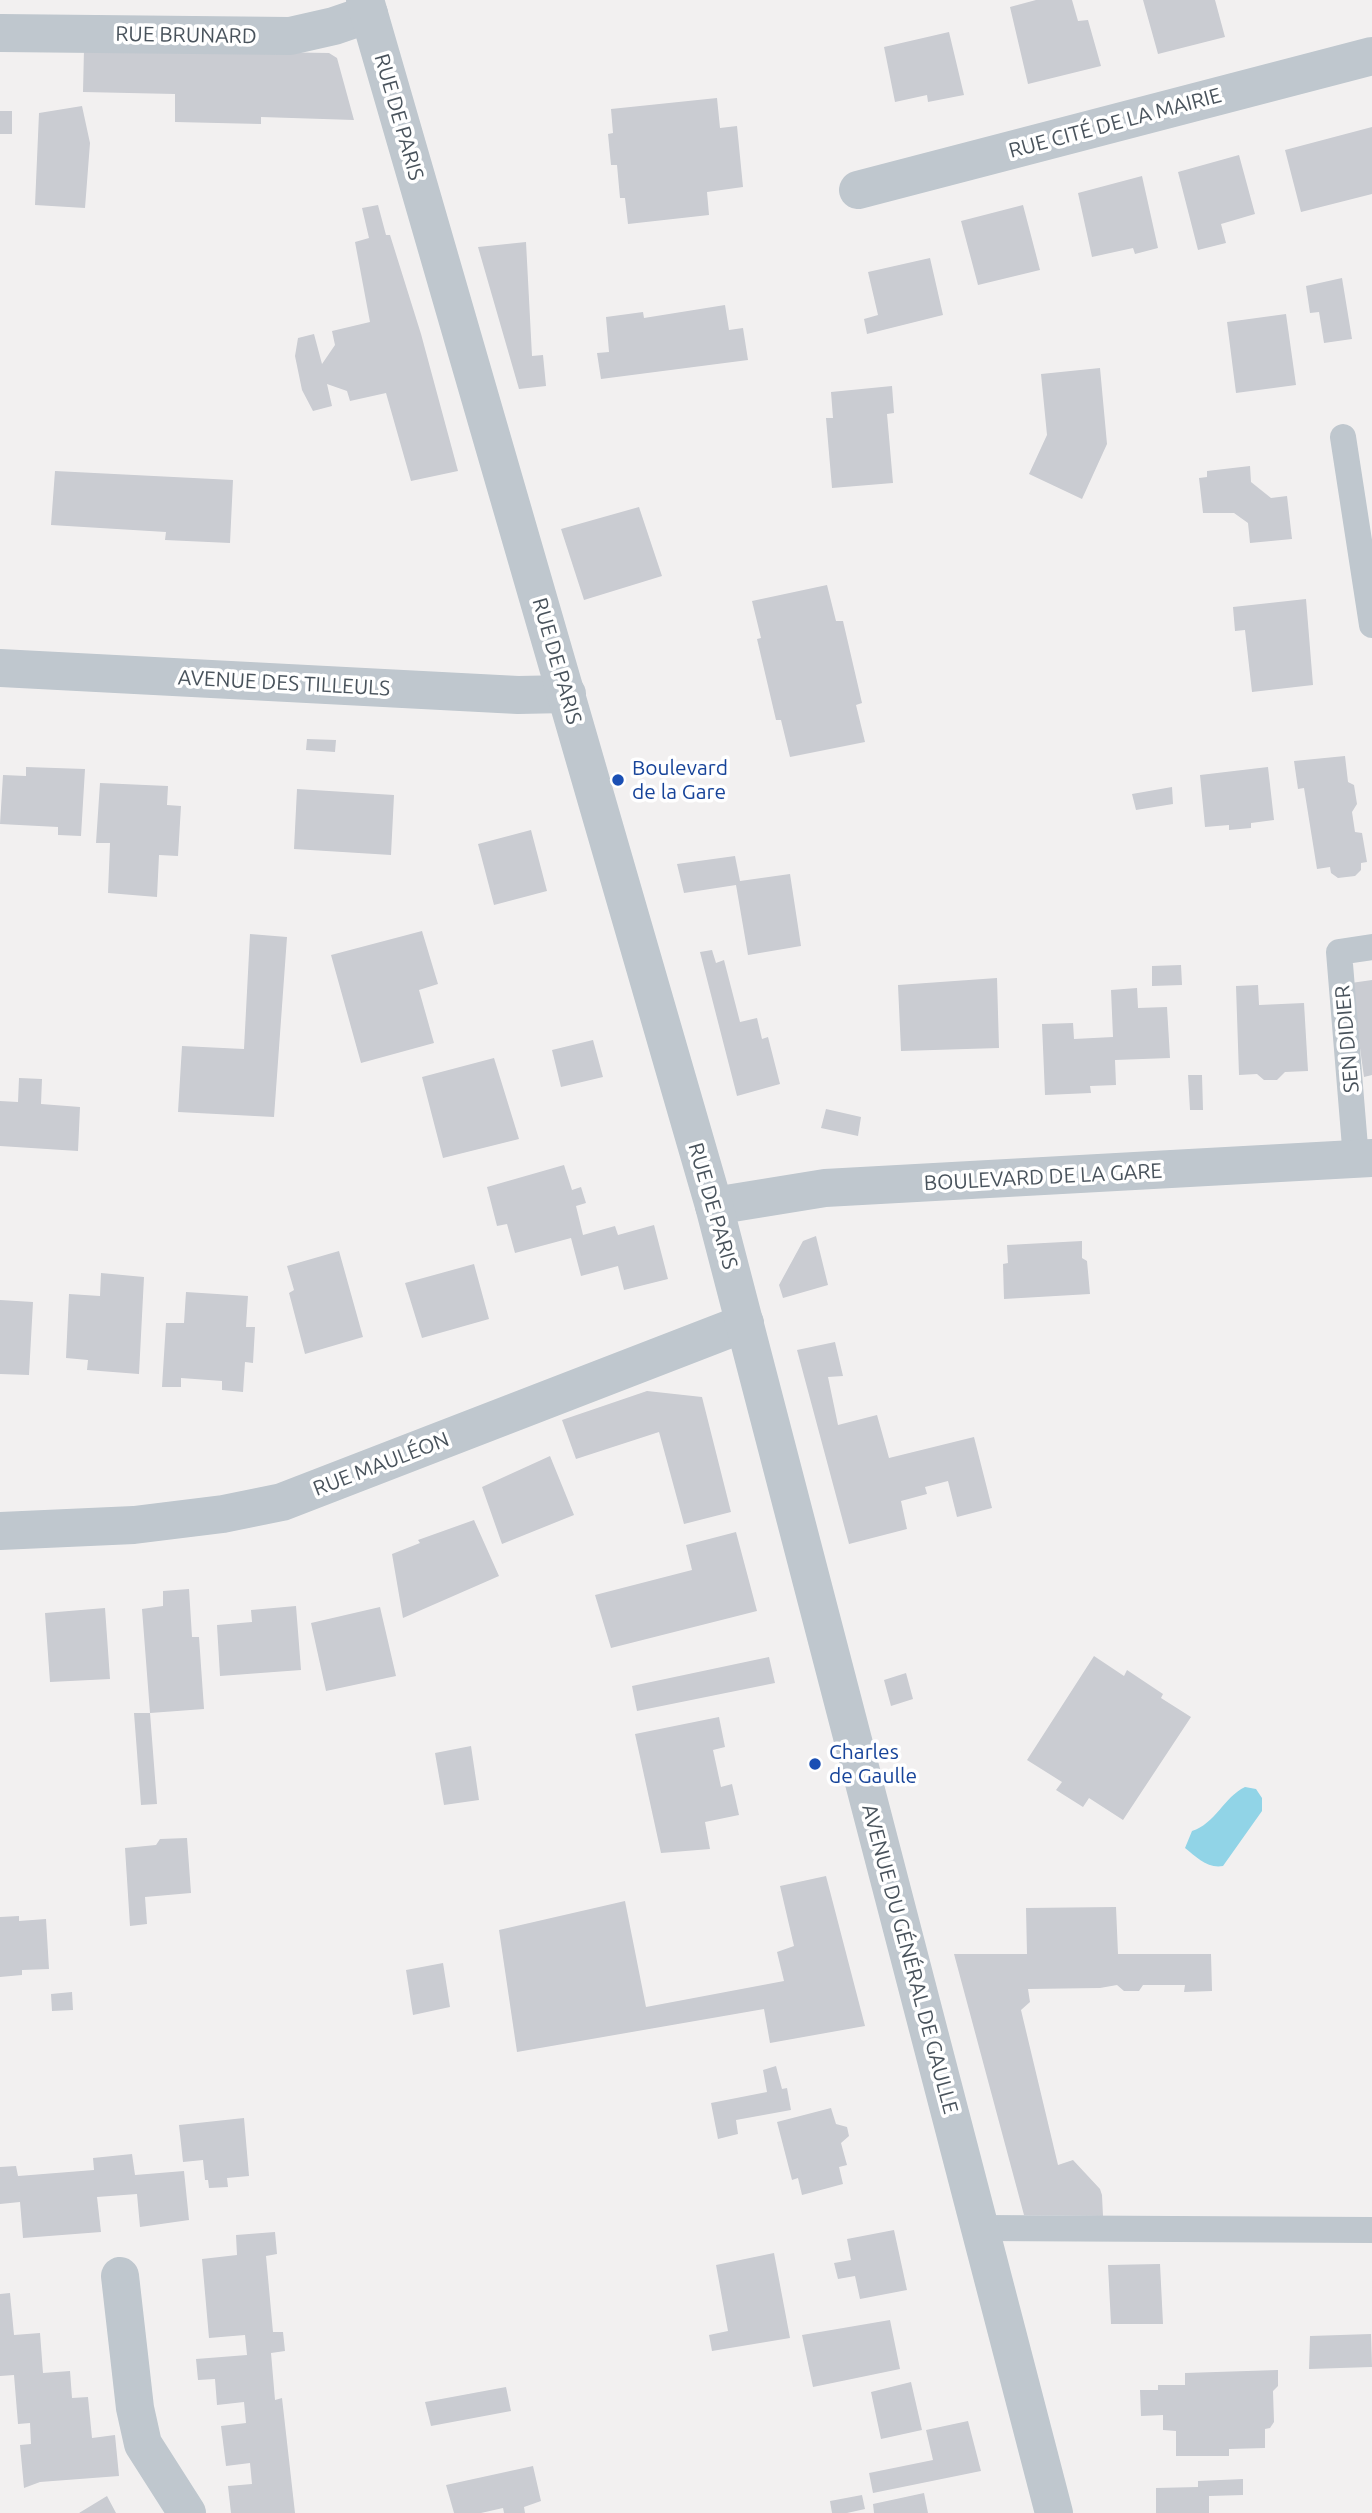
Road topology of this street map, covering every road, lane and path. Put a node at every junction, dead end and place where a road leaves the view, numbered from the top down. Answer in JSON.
{"nodes":[{"id":1,"x":367,"y":7,"type":"edge"},
{"id":2,"x":0,"y":33,"type":"edge"},
{"id":3,"x":1372,"y":56,"type":"edge"},
{"id":4,"x":858,"y":190,"type":"dead end"},
{"id":5,"x":1343,"y":437,"type":"dead end"},
{"id":6,"x":1372,"y":625,"type":"edge"},
{"id":7,"x":0,"y":668,"type":"edge"},
{"id":8,"x":568,"y":694,"type":"junction"},
{"id":9,"x":1372,"y":947,"type":"edge"},
{"id":10,"x":1364,"y":1159,"type":"edge"},
{"id":11,"x":714,"y":1206,"type":"junction"},
{"id":12,"x":745,"y":1323,"type":"junction"},
{"id":13,"x":0,"y":1531,"type":"edge"},
{"id":14,"x":979,"y":2228,"type":"junction"},
{"id":15,"x":1372,"y":2230,"type":"edge"},
{"id":16,"x":120,"y":2276,"type":"dead end"},
{"id":17,"x":187,"y":2513,"type":"edge"},
{"id":18,"x":1054,"y":2513,"type":"edge"}],
"edges":[{"from":1,"to":2,"type":"street","name":"RUE BRUNARD"},
{"from":1,"to":8,"type":"street","name":"RUE DE PARIS"},
{"from":3,"to":4,"type":"street","name":"RUE CITÉ DE LA MAIRIE"},
{"from":5,"to":6,"type":"lane"},
{"from":7,"to":8,"type":"street","name":"AVENUE DES TILLEULS"},
{"from":8,"to":11,"type":"street","name":"RUE DE PARIS"},
{"from":9,"to":10,"type":"lane","name":"SEN DIDIER"},
{"from":10,"to":11,"type":"street","name":"BOULEVARD DE LA GARE"},
{"from":11,"to":12,"type":"street","name":"RUE DE PARIS"},
{"from":12,"to":13,"type":"street","name":"RUE MAULÉON"},
{"from":12,"to":14,"type":"street","name":"AVENUE DU GÉNÉRAL DE GAULLE"},
{"from":14,"to":15,"type":"lane"},
{"from":14,"to":18,"type":"street","name":"AVENUE DU GÉNÉRAL DE GAULLE"},
{"from":16,"to":17,"type":"street"}]}
